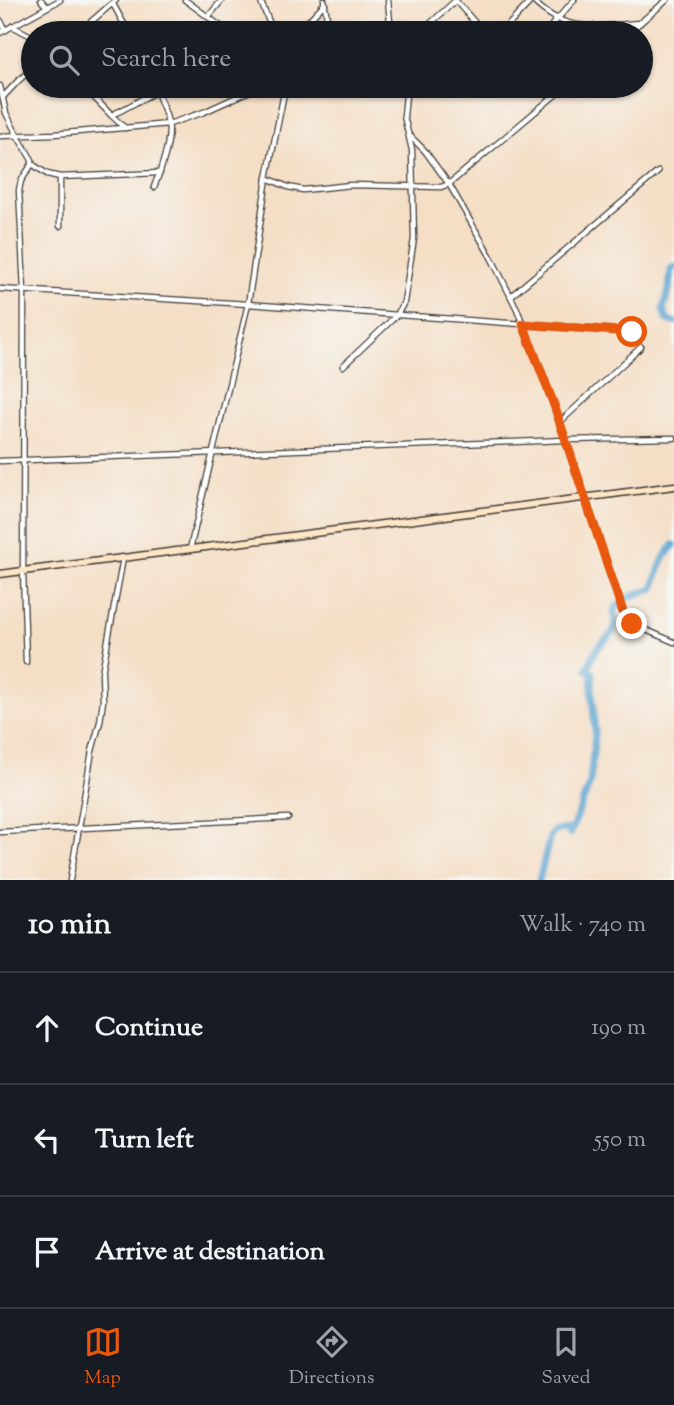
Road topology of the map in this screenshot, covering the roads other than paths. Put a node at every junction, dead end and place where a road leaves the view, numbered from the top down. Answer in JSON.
{"nodes":[{"id":1,"x":41,"y":0,"type":"edge"},
{"id":2,"x":60,"y":0,"type":"edge"},
{"id":3,"x":185,"y":0,"type":"edge"},
{"id":4,"x":222,"y":0,"type":"edge"},
{"id":5,"x":267,"y":0,"type":"edge"},
{"id":6,"x":388,"y":0,"type":"edge"},
{"id":7,"x":455,"y":0,"type":"edge"},
{"id":8,"x":532,"y":0,"type":"edge"},
{"id":9,"x":575,"y":0,"type":"edge"},
{"id":10,"x":667,"y":0,"type":"edge"},
{"id":11,"x":115,"y":2,"type":"edge"},
{"id":12,"x":261,"y":2,"type":"edge"},
{"id":13,"x":324,"y":2,"type":"edge"},
{"id":14,"x":47,"y":7,"type":"junction"},
{"id":15,"x":208,"y":17,"type":"junction"},
{"id":16,"x":0,"y":20,"type":"edge"},
{"id":17,"x":557,"y":20,"type":"junction"},
{"id":18,"x":21,"y":21,"type":"edge"},
{"id":19,"x":21,"y":21,"type":"edge"},
{"id":20,"x":92,"y":21,"type":"edge"},
{"id":21,"x":124,"y":21,"type":"edge"},
{"id":22,"x":213,"y":21,"type":"edge"},
{"id":23,"x":269,"y":21,"type":"edge"},
{"id":24,"x":307,"y":21,"type":"edge"},
{"id":25,"x":327,"y":21,"type":"edge"},
{"id":26,"x":389,"y":21,"type":"edge"},
{"id":27,"x":433,"y":21,"type":"edge"},
{"id":28,"x":473,"y":21,"type":"edge"},
{"id":29,"x":512,"y":21,"type":"edge"},
{"id":30,"x":560,"y":21,"type":"edge"},
{"id":31,"x":642,"y":21,"type":"edge"},
{"id":32,"x":12,"y":26,"type":"junction"},
{"id":33,"x":6,"y":30,"type":"junction"},
{"id":34,"x":21,"y":31,"type":"edge"},
{"id":35,"x":0,"y":33,"type":"edge"},
{"id":36,"x":21,"y":77,"type":"edge"},
{"id":37,"x":0,"y":86,"type":"edge"},
{"id":38,"x":3,"y":97,"type":"junction"},
{"id":39,"x":95,"y":98,"type":"edge"},
{"id":40,"x":143,"y":98,"type":"edge"},
{"id":41,"x":160,"y":98,"type":"edge"},
{"id":42,"x":234,"y":98,"type":"edge"},
{"id":43,"x":283,"y":98,"type":"edge"},
{"id":44,"x":406,"y":98,"type":"edge"},
{"id":45,"x":552,"y":98,"type":"edge"},
{"id":46,"x":111,"y":115,"type":"junction"},
{"id":47,"x":169,"y":124,"type":"junction"},
{"id":48,"x":125,"y":128,"type":"junction"},
{"id":49,"x":17,"y":135,"type":"junction"},
{"id":50,"x":409,"y":135,"type":"junction"},
{"id":51,"x":1,"y":137,"type":"edge"},
{"id":52,"x":32,"y":164,"type":"junction"},
{"id":53,"x":658,"y":172,"type":"dead end"},
{"id":54,"x":160,"y":173,"type":"junction"},
{"id":55,"x":60,"y":177,"type":"junction"},
{"id":56,"x":267,"y":177,"type":"junction"},
{"id":57,"x":449,"y":184,"type":"junction"},
{"id":58,"x":154,"y":187,"type":"dead end"},
{"id":59,"x":413,"y":187,"type":"junction"},
{"id":60,"x":60,"y":226,"type":"dead end"},
{"id":61,"x":0,"y":289,"type":"edge"},
{"id":62,"x":24,"y":290,"type":"junction"},
{"id":63,"x":510,"y":296,"type":"junction"},
{"id":64,"x":248,"y":304,"type":"junction"},
{"id":65,"x":397,"y":315,"type":"junction"},
{"id":66,"x":523,"y":324,"type":"junction"},
{"id":67,"x":632,"y":332,"type":"dead end"},
{"id":68,"x":641,"y":347,"type":"dead end"},
{"id":69,"x":343,"y":366,"type":"dead end"},
{"id":70,"x":560,"y":422,"type":"junction"},
{"id":71,"x":674,"y":438,"type":"edge"},
{"id":72,"x":565,"y":440,"type":"junction"},
{"id":73,"x":213,"y":454,"type":"junction"},
{"id":74,"x":23,"y":460,"type":"junction"},
{"id":75,"x":0,"y":461,"type":"edge"},
{"id":76,"x":674,"y":486,"type":"edge"},
{"id":77,"x":584,"y":498,"type":"junction"},
{"id":78,"x":190,"y":549,"type":"junction"},
{"id":79,"x":123,"y":558,"type":"junction"},
{"id":80,"x":23,"y":570,"type":"junction"},
{"id":81,"x":0,"y":573,"type":"edge"},
{"id":82,"x":674,"y":642,"type":"edge"},
{"id":83,"x":26,"y":662,"type":"dead end"},
{"id":84,"x":288,"y":818,"type":"dead end"},
{"id":85,"x":79,"y":827,"type":"junction"},
{"id":86,"x":0,"y":832,"type":"edge"},
{"id":87,"x":70,"y":880,"type":"edge"}],
"edges":[{"from":1,"to":14,"type":"street"},
{"from":2,"to":14,"type":"street"},
{"from":3,"to":15,"type":"street"},
{"from":4,"to":15,"type":"street"},
{"from":5,"to":12,"type":"street"},
{"from":6,"to":26,"type":"street"},
{"from":7,"to":27,"type":"street"},
{"from":7,"to":28,"type":"street"},
{"from":8,"to":17,"type":"street"},
{"from":8,"to":29,"type":"street"},
{"from":9,"to":17,"type":"street"},
{"from":10,"to":31,"type":"street"},
{"from":11,"to":20,"type":"street"},
{"from":11,"to":21,"type":"street"},
{"from":12,"to":23,"type":"street"},
{"from":13,"to":24,"type":"street"},
{"from":13,"to":25,"type":"street"},
{"from":14,"to":18,"type":"street"},
{"from":15,"to":22,"type":"street"},
{"from":16,"to":33,"type":"street"},
{"from":17,"to":30,"type":"street"},
{"from":19,"to":32,"type":"street"},
{"from":32,"to":33,"type":"street"},
{"from":32,"to":34,"type":"street"},
{"from":33,"to":35,"type":"street"},
{"from":36,"to":38,"type":"street"},
{"from":37,"to":38,"type":"street"},
{"from":38,"to":49,"type":"street"},
{"from":39,"to":46,"type":"street"},
{"from":40,"to":46,"type":"street"},
{"from":41,"to":47,"type":"street"},
{"from":42,"to":47,"type":"street"},
{"from":43,"to":56,"type":"street"},
{"from":44,"to":50,"type":"street"},
{"from":45,"to":57,"type":"street"},
{"from":46,"to":48,"type":"street"},
{"from":47,"to":48,"type":"street"},
{"from":47,"to":54,"type":"street"},
{"from":48,"to":49,"type":"street"},
{"from":49,"to":51,"type":"street"},
{"from":49,"to":52,"type":"street"},
{"from":50,"to":57,"type":"street"},
{"from":50,"to":59,"type":"street"},
{"from":52,"to":55,"type":"street"},
{"from":52,"to":62,"type":"street"},
{"from":53,"to":63,"type":"street"},
{"from":54,"to":55,"type":"street"},
{"from":54,"to":58,"type":"street"},
{"from":55,"to":60,"type":"street"},
{"from":56,"to":59,"type":"street"},
{"from":56,"to":64,"type":"street"},
{"from":57,"to":59,"type":"street"},
{"from":57,"to":63,"type":"street"},
{"from":59,"to":65,"type":"street"},
{"from":61,"to":62,"type":"street"},
{"from":62,"to":64,"type":"street"},
{"from":62,"to":74,"type":"street"},
{"from":63,"to":66,"type":"street"},
{"from":64,"to":65,"type":"street"},
{"from":64,"to":73,"type":"street"},
{"from":65,"to":66,"type":"street"},
{"from":65,"to":69,"type":"street"},
{"from":66,"to":67,"type":"street"},
{"from":66,"to":70,"type":"street"},
{"from":68,"to":70,"type":"street"},
{"from":70,"to":72,"type":"street"},
{"from":71,"to":72,"type":"street"},
{"from":72,"to":73,"type":"street"},
{"from":72,"to":77,"type":"street"},
{"from":73,"to":74,"type":"street"},
{"from":73,"to":78,"type":"street"},
{"from":74,"to":75,"type":"street"},
{"from":74,"to":80,"type":"street"},
{"from":76,"to":77,"type":"street"},
{"from":77,"to":78,"type":"street"},
{"from":77,"to":82,"type":"street"},
{"from":78,"to":79,"type":"street"},
{"from":79,"to":80,"type":"street"},
{"from":79,"to":85,"type":"street"},
{"from":80,"to":81,"type":"street"},
{"from":80,"to":83,"type":"street"},
{"from":84,"to":85,"type":"street"},
{"from":85,"to":86,"type":"street"},
{"from":85,"to":87,"type":"street"}]}
